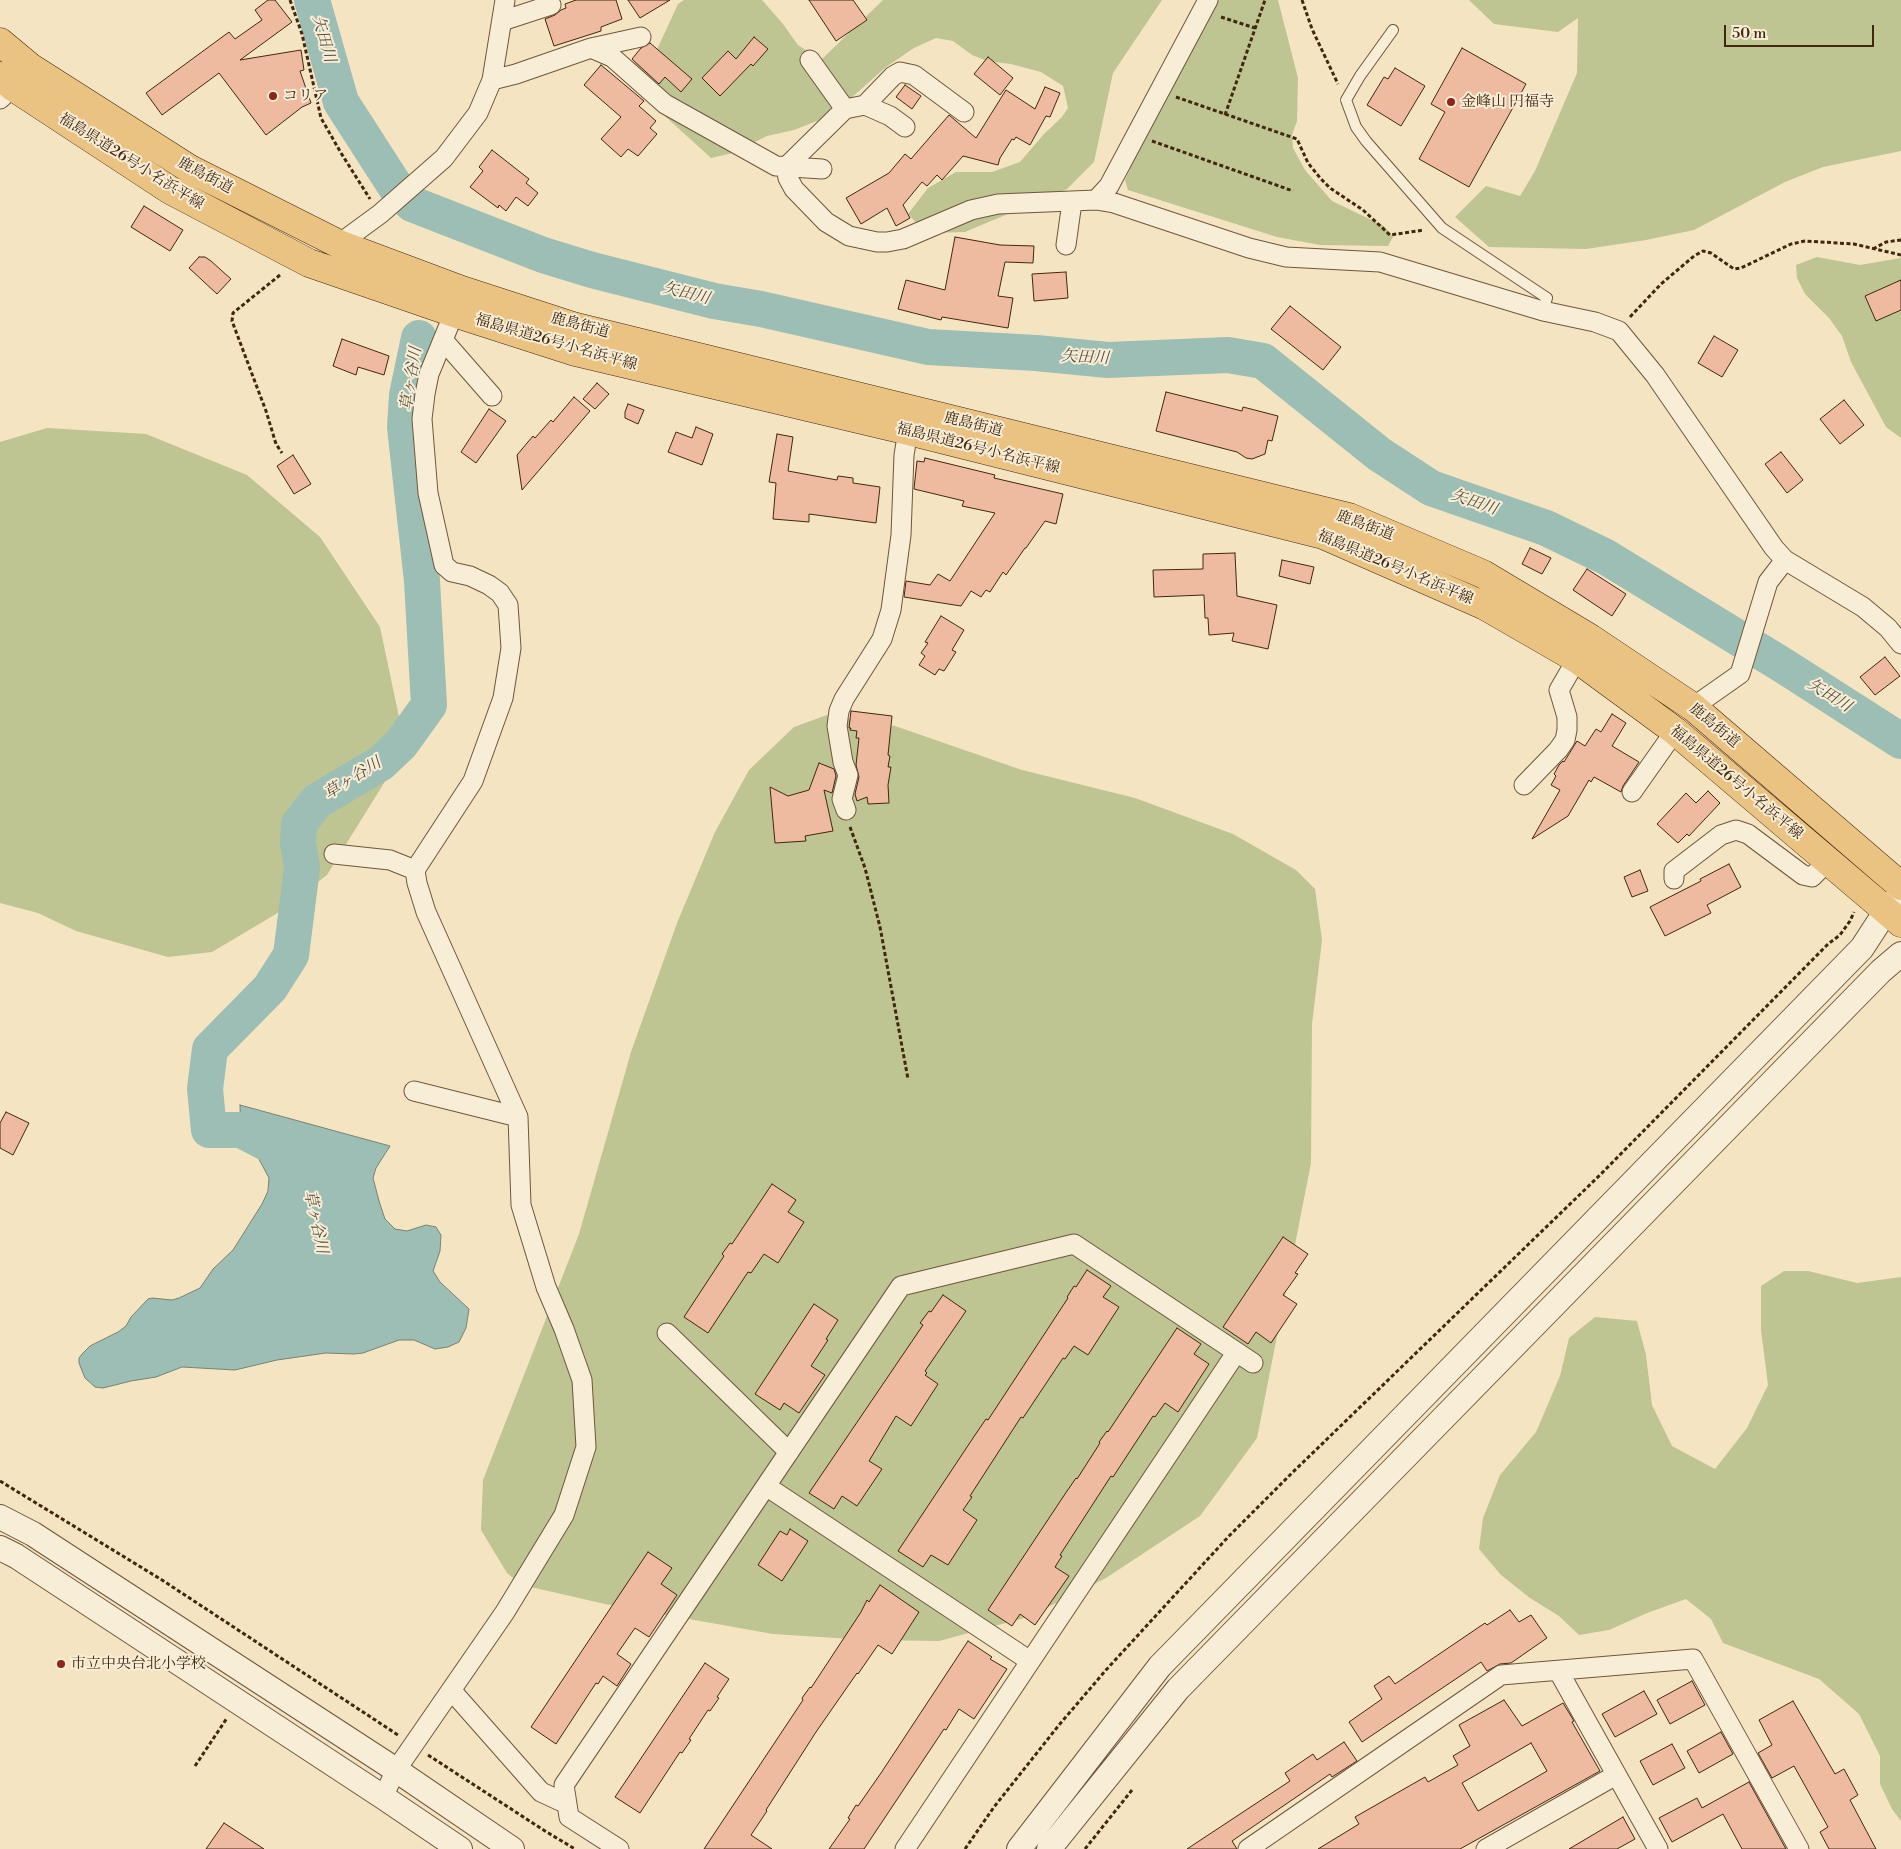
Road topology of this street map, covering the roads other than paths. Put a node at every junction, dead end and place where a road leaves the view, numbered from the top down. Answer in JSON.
{"nodes":[{"id":1,"x":505,"y":0,"type":"edge"},
{"id":2,"x":1208,"y":0,"type":"edge"},
{"id":3,"x":551,"y":4,"type":"dead end"},
{"id":4,"x":502,"y":21,"type":"junction"},
{"id":5,"x":1393,"y":30,"type":"dead end"},
{"id":6,"x":641,"y":37,"type":"dead end"},
{"id":7,"x":0,"y":42,"type":"edge"},
{"id":8,"x":591,"y":48,"type":"junction"},
{"id":9,"x":810,"y":60,"type":"dead end"},
{"id":10,"x":492,"y":80,"type":"junction"},
{"id":11,"x":4,"y":87,"type":"edge"},
{"id":12,"x":865,"y":105,"type":"junction"},
{"id":13,"x":845,"y":109,"type":"junction"},
{"id":14,"x":964,"y":112,"type":"dead end"},
{"id":15,"x":905,"y":127,"type":"dead end"},
{"id":16,"x":786,"y":167,"type":"junction"},
{"id":17,"x":822,"y":169,"type":"dead end"},
{"id":18,"x":1096,"y":200,"type":"junction"},
{"id":19,"x":1072,"y":202,"type":"junction"},
{"id":20,"x":339,"y":244,"type":"junction"},
{"id":21,"x":1066,"y":246,"type":"dead end"},
{"id":22,"x":1543,"y":310,"type":"junction"},
{"id":23,"x":454,"y":313,"type":"junction"},
{"id":24,"x":443,"y":340,"type":"junction"},
{"id":25,"x":492,"y":396,"type":"dead end"},
{"id":26,"x":908,"y":431,"type":"junction"},
{"id":27,"x":1785,"y":560,"type":"junction"},
{"id":28,"x":1901,"y":644,"type":"edge"},
{"id":29,"x":1577,"y":659,"type":"junction"},
{"id":30,"x":1693,"y":707,"type":"junction"},
{"id":31,"x":1675,"y":731,"type":"junction"},
{"id":32,"x":1524,"y":785,"type":"dead end"},
{"id":33,"x":1632,"y":792,"type":"dead end"},
{"id":34,"x":846,"y":810,"type":"road end"},
{"id":35,"x":334,"y":854,"type":"dead end"},
{"id":36,"x":1829,"y":860,"type":"junction"},
{"id":37,"x":415,"y":870,"type":"junction"},
{"id":38,"x":1674,"y":879,"type":"dead end"},
{"id":39,"x":1901,"y":886,"type":"edge"},
{"id":40,"x":1896,"y":909,"type":"edge"},
{"id":41,"x":1901,"y":954,"type":"edge"},
{"id":42,"x":414,"y":1091,"type":"dead end"},
{"id":43,"x":518,"y":1117,"type":"junction"},
{"id":44,"x":667,"y":1333,"type":"dead end"},
{"id":45,"x":1236,"y":1353,"type":"junction"},
{"id":46,"x":1253,"y":1363,"type":"dead end"},
{"id":47,"x":789,"y":1452,"type":"junction"},
{"id":48,"x":766,"y":1486,"type":"junction"},
{"id":49,"x":0,"y":1517,"type":"edge"},
{"id":50,"x":0,"y":1548,"type":"edge"},
{"id":51,"x":1030,"y":1661,"type":"junction"},
{"id":52,"x":1559,"y":1672,"type":"junction"},
{"id":53,"x":451,"y":1690,"type":"junction"},
{"id":54,"x":396,"y":1770,"type":"junction"},
{"id":55,"x":1616,"y":1775,"type":"junction"},
{"id":56,"x":384,"y":1797,"type":"junction"},
{"id":57,"x":566,"y":1804,"type":"junction"},
{"id":58,"x":460,"y":1849,"type":"edge"},
{"id":59,"x":512,"y":1849,"type":"edge"},
{"id":60,"x":620,"y":1849,"type":"edge"},
{"id":61,"x":904,"y":1849,"type":"edge"},
{"id":62,"x":1019,"y":1849,"type":"edge"},
{"id":63,"x":1049,"y":1849,"type":"edge"},
{"id":64,"x":1248,"y":1849,"type":"edge"},
{"id":65,"x":1486,"y":1849,"type":"edge"},
{"id":66,"x":1658,"y":1849,"type":"edge"},
{"id":67,"x":1799,"y":1849,"type":"edge"}],
"edges":[{"from":1,"to":4,"type":"street"},
{"from":2,"to":18,"type":"street"},
{"from":3,"to":4,"type":"street"},
{"from":4,"to":10,"type":"street"},
{"from":5,"to":22,"type":"lane"},
{"from":6,"to":8,"type":"street"},
{"from":7,"to":20,"type":"main road","name":"鹿島街道"},
{"from":8,"to":10,"type":"street"},
{"from":8,"to":16,"type":"street"},
{"from":9,"to":13,"type":"street"},
{"from":10,"to":20,"type":"street"},
{"from":11,"to":23,"type":"main road","name":"福島県道26号小名浜平線"},
{"from":12,"to":13,"type":"street"},
{"from":12,"to":14,"type":"street"},
{"from":12,"to":15,"type":"street"},
{"from":13,"to":16,"type":"street"},
{"from":16,"to":17,"type":"street"},
{"from":16,"to":19,"type":"street"},
{"from":18,"to":19,"type":"street"},
{"from":18,"to":22,"type":"street"},
{"from":19,"to":21,"type":"street"},
{"from":20,"to":30,"type":"main road","name":"鹿島街道"},
{"from":22,"to":27,"type":"street"},
{"from":23,"to":24,"type":"street"},
{"from":23,"to":26,"type":"main road","name":"福島県道26号小名浜平線"},
{"from":24,"to":25,"type":"street"},
{"from":24,"to":37,"type":"street"},
{"from":26,"to":29,"type":"main road","name":"福島県道26号小名浜平線"},
{"from":26,"to":34,"type":"street"},
{"from":27,"to":28,"type":"street"},
{"from":27,"to":30,"type":"street"},
{"from":29,"to":31,"type":"main road","name":"福島県道26号小名浜平線"},
{"from":29,"to":32,"type":"street"},
{"from":30,"to":39,"type":"main road","name":"鹿島街道"},
{"from":31,"to":33,"type":"street"},
{"from":31,"to":36,"type":"main road","name":"福島県道26号小名浜平線"},
{"from":35,"to":37,"type":"street"},
{"from":36,"to":38,"type":"street"},
{"from":36,"to":40,"type":"main road","name":"福島県道26号小名浜平線"},
{"from":37,"to":43,"type":"street"},
{"from":40,"to":62,"type":"street"},
{"from":41,"to":63,"type":"street"},
{"from":42,"to":43,"type":"street"},
{"from":43,"to":53,"type":"street"},
{"from":44,"to":47,"type":"street"},
{"from":45,"to":46,"type":"street"},
{"from":45,"to":47,"type":"street"},
{"from":45,"to":51,"type":"street"},
{"from":47,"to":48,"type":"street"},
{"from":48,"to":51,"type":"street"},
{"from":48,"to":57,"type":"street"},
{"from":49,"to":54,"type":"street"},
{"from":50,"to":56,"type":"street"},
{"from":51,"to":61,"type":"street"},
{"from":52,"to":55,"type":"street"},
{"from":52,"to":64,"type":"street"},
{"from":52,"to":67,"type":"street"},
{"from":53,"to":54,"type":"street"},
{"from":53,"to":57,"type":"street"},
{"from":54,"to":56,"type":"street"},
{"from":54,"to":59,"type":"street"},
{"from":55,"to":65,"type":"street"},
{"from":55,"to":66,"type":"street"},
{"from":56,"to":58,"type":"street"},
{"from":57,"to":60,"type":"street"}]}
